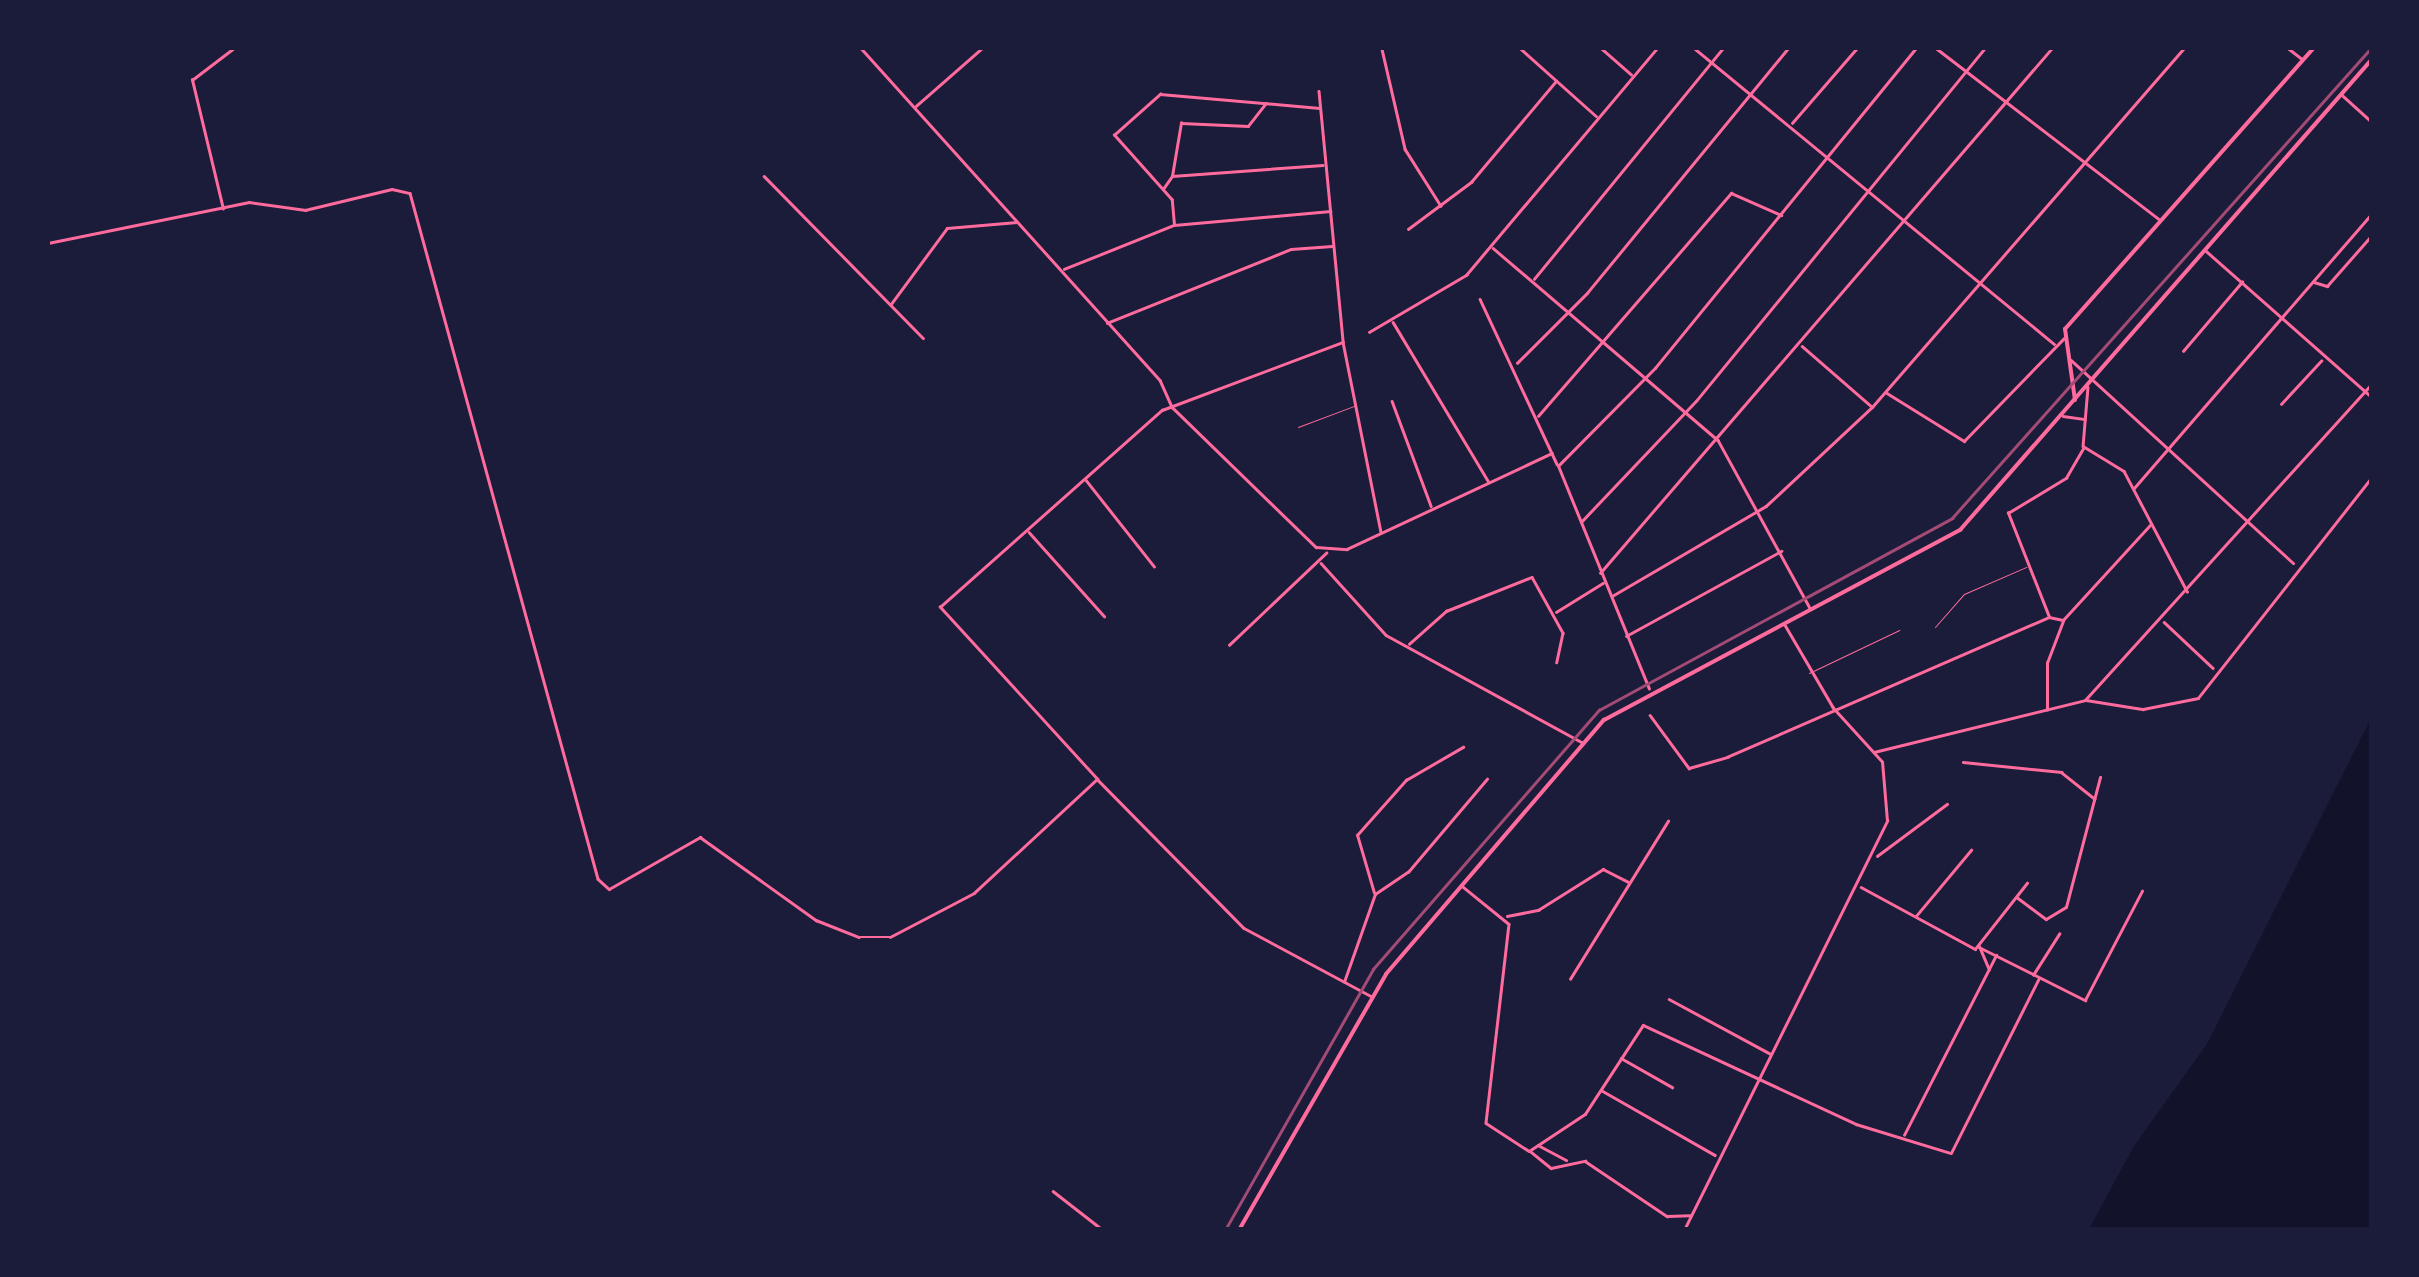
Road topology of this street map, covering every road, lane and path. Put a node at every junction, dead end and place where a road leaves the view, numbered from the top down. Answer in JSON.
{"nodes":[{"id":1,"x":234,"y":48,"type":"edge"},
{"id":2,"x":861,"y":48,"type":"edge"},
{"id":3,"x":982,"y":48,"type":"edge"},
{"id":4,"x":1520,"y":48,"type":"edge"},
{"id":5,"x":1600,"y":48,"type":"edge"},
{"id":6,"x":1656,"y":48,"type":"edge"},
{"id":7,"x":1694,"y":48,"type":"edge"},
{"id":8,"x":1723,"y":48,"type":"edge"},
{"id":9,"x":1788,"y":48,"type":"edge"},
{"id":10,"x":1857,"y":48,"type":"edge"},
{"id":11,"x":1916,"y":48,"type":"edge"},
{"id":12,"x":1936,"y":48,"type":"edge"},
{"id":13,"x":1985,"y":48,"type":"edge"},
{"id":14,"x":2052,"y":48,"type":"edge"},
{"id":15,"x":2184,"y":48,"type":"edge"},
{"id":16,"x":2288,"y":48,"type":"edge"},
{"id":17,"x":2314,"y":48,"type":"edge"},
{"id":18,"x":1382,"y":49,"type":"edge"},
{"id":19,"x":2372,"y":59,"type":"edge"},
{"id":20,"x":2303,"y":60,"type":"junction"},
{"id":21,"x":1712,"y":61,"type":"junction"},
{"id":22,"x":1966,"y":73,"type":"junction"},
{"id":23,"x":1632,"y":75,"type":"junction"},
{"id":24,"x":1556,"y":80,"type":"junction"},
{"id":25,"x":1319,"y":91,"type":"dead end"},
{"id":26,"x":1752,"y":93,"type":"junction"},
{"id":27,"x":2341,"y":94,"type":"junction"},
{"id":28,"x":1266,"y":102,"type":"junction"},
{"id":29,"x":2006,"y":102,"type":"junction"},
{"id":30,"x":915,"y":107,"type":"junction"},
{"id":31,"x":1319,"y":108,"type":"junction"},
{"id":32,"x":1598,"y":116,"type":"junction"},
{"id":33,"x":2372,"y":122,"type":"edge"},
{"id":34,"x":1791,"y":124,"type":"junction"},
{"id":35,"x":1830,"y":154,"type":"junction"},
{"id":36,"x":2087,"y":164,"type":"junction"},
{"id":37,"x":1324,"y":165,"type":"junction"},
{"id":38,"x":764,"y":176,"type":"dead end"},
{"id":39,"x":1172,"y":176,"type":"junction"},
{"id":40,"x":1867,"y":184,"type":"junction"},
{"id":41,"x":1164,"y":189,"type":"junction"},
{"id":42,"x":1442,"y":208,"type":"junction"},
{"id":43,"x":223,"y":209,"type":"junction"},
{"id":44,"x":1330,"y":211,"type":"junction"},
{"id":45,"x":2372,"y":213,"type":"edge"},
{"id":46,"x":1781,"y":215,"type":"junction"},
{"id":47,"x":1909,"y":220,"type":"junction"},
{"id":48,"x":2161,"y":220,"type":"junction"},
{"id":49,"x":1017,"y":222,"type":"junction"},
{"id":50,"x":1174,"y":225,"type":"junction"},
{"id":51,"x":1408,"y":228,"type":"dead end"},
{"id":52,"x":2372,"y":235,"type":"edge"},
{"id":53,"x":48,"y":243,"type":"edge"},
{"id":54,"x":1334,"y":246,"type":"junction"},
{"id":55,"x":1493,"y":248,"type":"junction"},
{"id":56,"x":2204,"y":249,"type":"junction"},
{"id":57,"x":1063,"y":270,"type":"junction"},
{"id":58,"x":1533,"y":280,"type":"junction"},
{"id":59,"x":2313,"y":280,"type":"junction"},
{"id":60,"x":2243,"y":281,"type":"junction"},
{"id":61,"x":1984,"y":287,"type":"junction"},
{"id":62,"x":1480,"y":299,"type":"dead end"},
{"id":63,"x":890,"y":305,"type":"junction"},
{"id":64,"x":1570,"y":311,"type":"junction"},
{"id":65,"x":2280,"y":316,"type":"junction"},
{"id":66,"x":1393,"y":320,"type":"junction"},
{"id":67,"x":1107,"y":323,"type":"junction"},
{"id":68,"x":1369,"y":332,"type":"dead end"},
{"id":69,"x":922,"y":338,"type":"dead end"},
{"id":70,"x":2064,"y":338,"type":"junction"},
{"id":71,"x":1343,"y":342,"type":"junction"},
{"id":72,"x":1607,"y":343,"type":"junction"},
{"id":73,"x":2054,"y":344,"type":"junction"},
{"id":74,"x":1802,"y":346,"type":"junction"},
{"id":75,"x":2183,"y":352,"type":"dead end"},
{"id":76,"x":2070,"y":359,"type":"junction"},
{"id":77,"x":2323,"y":359,"type":"junction"},
{"id":78,"x":1517,"y":362,"type":"junction"},
{"id":79,"x":1647,"y":376,"type":"junction"},
{"id":80,"x":2094,"y":380,"type":"junction"},
{"id":81,"x":2372,"y":383,"type":"edge"},
{"id":82,"x":2088,"y":387,"type":"junction"},
{"id":83,"x":2364,"y":392,"type":"junction"},
{"id":84,"x":1886,"y":393,"type":"junction"},
{"id":85,"x":2372,"y":396,"type":"edge"},
{"id":86,"x":1392,"y":401,"type":"dead end"},
{"id":87,"x":2073,"y":404,"type":"junction"},
{"id":88,"x":2281,"y":404,"type":"dead end"},
{"id":89,"x":1357,"y":405,"type":"junction"},
{"id":90,"x":1172,"y":407,"type":"junction"},
{"id":91,"x":1872,"y":408,"type":"junction"},
{"id":92,"x":1686,"y":409,"type":"junction"},
{"id":93,"x":1538,"y":416,"type":"junction"},
{"id":94,"x":2063,"y":416,"type":"junction"},
{"id":95,"x":2087,"y":420,"type":"junction"},
{"id":96,"x":1298,"y":427,"type":"dead end"},
{"id":97,"x":1718,"y":440,"type":"junction"},
{"id":98,"x":2083,"y":446,"type":"junction"},
{"id":99,"x":2168,"y":447,"type":"junction"},
{"id":100,"x":1552,"y":453,"type":"junction"},
{"id":101,"x":1558,"y":466,"type":"junction"},
{"id":102,"x":2372,"y":477,"type":"edge"},
{"id":103,"x":1084,"y":478,"type":"junction"},
{"id":104,"x":1488,"y":481,"type":"junction"},
{"id":105,"x":2134,"y":488,"type":"junction"},
{"id":106,"x":1760,"y":506,"type":"junction"},
{"id":107,"x":1432,"y":507,"type":"junction"},
{"id":108,"x":2245,"y":520,"type":"junction"},
{"id":109,"x":1580,"y":523,"type":"junction"},
{"id":110,"x":2151,"y":524,"type":"junction"},
{"id":111,"x":1028,"y":531,"type":"junction"},
{"id":112,"x":1382,"y":533,"type":"junction"},
{"id":113,"x":1782,"y":550,"type":"junction"},
{"id":114,"x":1326,"y":552,"type":"junction"},
{"id":115,"x":1320,"y":564,"type":"junction"},
{"id":116,"x":2294,"y":564,"type":"junction"},
{"id":117,"x":1154,"y":566,"type":"dead end"},
{"id":118,"x":2026,"y":568,"type":"junction"},
{"id":119,"x":1600,"y":573,"type":"junction"},
{"id":120,"x":1604,"y":582,"type":"junction"},
{"id":121,"x":2187,"y":590,"type":"junction"},
{"id":122,"x":1610,"y":597,"type":"junction"},
{"id":123,"x":1811,"y":609,"type":"junction"},
{"id":124,"x":1556,"y":612,"type":"junction"},
{"id":125,"x":1104,"y":616,"type":"dead end"},
{"id":126,"x":2049,"y":617,"type":"junction"},
{"id":127,"x":2064,"y":620,"type":"junction"},
{"id":128,"x":2163,"y":621,"type":"junction"},
{"id":129,"x":1784,"y":623,"type":"junction"},
{"id":130,"x":1934,"y":628,"type":"dead end"},
{"id":131,"x":1899,"y":630,"type":"dead end"},
{"id":132,"x":1626,"y":636,"type":"junction"},
{"id":133,"x":1402,"y":643,"type":"junction"},
{"id":134,"x":1229,"y":645,"type":"dead end"},
{"id":135,"x":1557,"y":662,"type":"dead end"},
{"id":136,"x":2214,"y":669,"type":"junction"},
{"id":137,"x":1809,"y":673,"type":"junction"},
{"id":138,"x":1649,"y":688,"type":"junction"},
{"id":139,"x":2085,"y":700,"type":"junction"},
{"id":140,"x":1833,"y":708,"type":"junction"},
{"id":141,"x":2047,"y":712,"type":"junction"},
{"id":142,"x":1650,"y":715,"type":"dead end"},
{"id":143,"x":1584,"y":743,"type":"junction"},
{"id":144,"x":1463,"y":747,"type":"dead end"},
{"id":145,"x":1874,"y":752,"type":"junction"},
{"id":146,"x":1963,"y":762,"type":"dead end"},
{"id":147,"x":2100,"y":777,"type":"dead end"},
{"id":148,"x":1097,"y":779,"type":"junction"},
{"id":149,"x":1487,"y":779,"type":"dead end"},
{"id":150,"x":2096,"y":800,"type":"junction"},
{"id":151,"x":1947,"y":804,"type":"dead end"},
{"id":152,"x":1668,"y":820,"type":"dead end"},
{"id":153,"x":1971,"y":850,"type":"dead end"},
{"id":154,"x":1876,"y":856,"type":"junction"},
{"id":155,"x":2026,"y":883,"type":"dead end"},
{"id":156,"x":1630,"y":884,"type":"junction"},
{"id":157,"x":1460,"y":886,"type":"junction"},
{"id":158,"x":1860,"y":886,"type":"junction"},
{"id":159,"x":2142,"y":891,"type":"dead end"},
{"id":160,"x":1375,"y":894,"type":"junction"},
{"id":161,"x":2017,"y":897,"type":"junction"},
{"id":162,"x":1506,"y":916,"type":"junction"},
{"id":163,"x":1916,"y":917,"type":"junction"},
{"id":164,"x":2058,"y":934,"type":"dead end"},
{"id":165,"x":1979,"y":947,"type":"junction"},
{"id":166,"x":1997,"y":954,"type":"junction"},
{"id":167,"x":1989,"y":970,"type":"junction"},
{"id":168,"x":2032,"y":976,"type":"junction"},
{"id":169,"x":1570,"y":979,"type":"dead end"},
{"id":170,"x":2038,"y":980,"type":"junction"},
{"id":171,"x":1344,"y":982,"type":"junction"},
{"id":172,"x":1372,"y":996,"type":"junction"},
{"id":173,"x":1669,"y":999,"type":"dead end"},
{"id":174,"x":1769,"y":1053,"type":"junction"},
{"id":175,"x":1620,"y":1057,"type":"junction"},
{"id":176,"x":1756,"y":1079,"type":"junction"},
{"id":177,"x":1672,"y":1087,"type":"dead end"},
{"id":178,"x":1600,"y":1090,"type":"junction"},
{"id":179,"x":1903,"y":1136,"type":"junction"},
{"id":180,"x":1537,"y":1144,"type":"junction"},
{"id":181,"x":1529,"y":1150,"type":"junction"},
{"id":182,"x":1714,"y":1155,"type":"junction"},
{"id":183,"x":1569,"y":1161,"type":"junction"},
{"id":184,"x":1054,"y":1191,"type":"dead end"},
{"id":185,"x":1690,"y":1215,"type":"junction"},
{"id":186,"x":1103,"y":1230,"type":"edge"},
{"id":187,"x":1239,"y":1230,"type":"edge"},
{"id":188,"x":1684,"y":1230,"type":"edge"}],
"edges":[{"from":1,"to":43,"type":"street"},
{"from":2,"to":30,"type":"street"},
{"from":3,"to":30,"type":"street"},
{"from":4,"to":24,"type":"street"},
{"from":5,"to":23,"type":"street"},
{"from":6,"to":23,"type":"street"},
{"from":7,"to":21,"type":"street"},
{"from":8,"to":21,"type":"street"},
{"from":9,"to":26,"type":"street"},
{"from":10,"to":34,"type":"street"},
{"from":11,"to":35,"type":"street"},
{"from":12,"to":22,"type":"street"},
{"from":13,"to":22,"type":"street"},
{"from":14,"to":29,"type":"street"},
{"from":15,"to":36,"type":"street"},
{"from":16,"to":20,"type":"street"},
{"from":17,"to":20,"type":"highway"},
{"from":18,"to":42,"type":"street"},
{"from":19,"to":27,"type":"highway"},
{"from":20,"to":48,"type":"highway"},
{"from":21,"to":26,"type":"street"},
{"from":21,"to":58,"type":"street"},
{"from":22,"to":29,"type":"street"},
{"from":22,"to":40,"type":"street"},
{"from":23,"to":32,"type":"street"},
{"from":24,"to":32,"type":"street"},
{"from":24,"to":42,"type":"street"},
{"from":25,"to":31,"type":"street"},
{"from":26,"to":34,"type":"street"},
{"from":26,"to":64,"type":"street"},
{"from":27,"to":33,"type":"street"},
{"from":27,"to":56,"type":"highway"},
{"from":28,"to":31,"type":"street"},
{"from":28,"to":39,"type":"street"},
{"from":28,"to":41,"type":"street"},
{"from":29,"to":36,"type":"street"},
{"from":29,"to":47,"type":"street"},
{"from":30,"to":49,"type":"street"},
{"from":31,"to":37,"type":"street"},
{"from":32,"to":55,"type":"street"},
{"from":34,"to":35,"type":"street"},
{"from":35,"to":40,"type":"street"},
{"from":35,"to":46,"type":"street"},
{"from":36,"to":48,"type":"street"},
{"from":36,"to":61,"type":"street"},
{"from":37,"to":39,"type":"street"},
{"from":37,"to":44,"type":"street"},
{"from":38,"to":63,"type":"street"},
{"from":39,"to":41,"type":"street"},
{"from":40,"to":47,"type":"street"},
{"from":40,"to":92,"type":"street"},
{"from":41,"to":50,"type":"street"},
{"from":42,"to":51,"type":"street"},
{"from":43,"to":53,"type":"street"},
{"from":43,"to":148,"type":"street"},
{"from":44,"to":50,"type":"street"},
{"from":44,"to":54,"type":"street"},
{"from":45,"to":59,"type":"street"},
{"from":46,"to":72,"type":"street"},
{"from":46,"to":79,"type":"street"},
{"from":47,"to":61,"type":"street"},
{"from":47,"to":74,"type":"street"},
{"from":48,"to":70,"type":"highway"},
{"from":49,"to":57,"type":"street"},
{"from":49,"to":63,"type":"street"},
{"from":50,"to":57,"type":"street"},
{"from":52,"to":59,"type":"street"},
{"from":54,"to":67,"type":"street"},
{"from":54,"to":71,"type":"street"},
{"from":55,"to":58,"type":"street"},
{"from":55,"to":66,"type":"street"},
{"from":56,"to":60,"type":"street"},
{"from":56,"to":80,"type":"highway"},
{"from":57,"to":67,"type":"street"},
{"from":58,"to":64,"type":"street"},
{"from":59,"to":65,"type":"street"},
{"from":60,"to":65,"type":"street"},
{"from":60,"to":75,"type":"street"},
{"from":61,"to":73,"type":"street"},
{"from":61,"to":84,"type":"street"},
{"from":62,"to":78,"type":"street"},
{"from":63,"to":69,"type":"street"},
{"from":64,"to":72,"type":"street"},
{"from":64,"to":78,"type":"street"},
{"from":65,"to":77,"type":"street"},
{"from":65,"to":99,"type":"street"},
{"from":66,"to":68,"type":"street"},
{"from":66,"to":104,"type":"street"},
{"from":67,"to":90,"type":"street"},
{"from":70,"to":73,"type":"street"},
{"from":70,"to":76,"type":"highway"},
{"from":71,"to":89,"type":"street"},
{"from":71,"to":90,"type":"street"},
{"from":72,"to":79,"type":"street"},
{"from":72,"to":93,"type":"street"},
{"from":73,"to":84,"type":"street"},
{"from":74,"to":91,"type":"street"},
{"from":74,"to":97,"type":"street"},
{"from":76,"to":80,"type":"street"},
{"from":76,"to":87,"type":"highway"},
{"from":77,"to":83,"type":"street"},
{"from":77,"to":88,"type":"street"},
{"from":78,"to":93,"type":"street"},
{"from":79,"to":92,"type":"street"},
{"from":79,"to":101,"type":"street"},
{"from":80,"to":82,"type":"highway"},
{"from":80,"to":99,"type":"street"},
{"from":81,"to":83,"type":"street"},
{"from":82,"to":87,"type":"highway"},
{"from":82,"to":95,"type":"street"},
{"from":83,"to":85,"type":"street"},
{"from":83,"to":108,"type":"street"},
{"from":84,"to":91,"type":"street"},
{"from":86,"to":107,"type":"street"},
{"from":87,"to":94,"type":"highway"},
{"from":89,"to":96,"type":"lane"},
{"from":89,"to":112,"type":"street"},
{"from":90,"to":103,"type":"street"},
{"from":90,"to":114,"type":"street"},
{"from":91,"to":106,"type":"street"},
{"from":92,"to":97,"type":"street"},
{"from":92,"to":109,"type":"street"},
{"from":93,"to":100,"type":"street"},
{"from":94,"to":95,"type":"street"},
{"from":94,"to":123,"type":"highway"},
{"from":95,"to":98,"type":"street"},
{"from":97,"to":106,"type":"street"},
{"from":97,"to":119,"type":"street"},
{"from":98,"to":105,"type":"street"},
{"from":98,"to":118,"type":"street"},
{"from":99,"to":105,"type":"street"},
{"from":99,"to":108,"type":"street"},
{"from":100,"to":101,"type":"street"},
{"from":100,"to":104,"type":"street"},
{"from":101,"to":109,"type":"street"},
{"from":102,"to":116,"type":"street"},
{"from":103,"to":111,"type":"street"},
{"from":103,"to":117,"type":"street"},
{"from":104,"to":107,"type":"street"},
{"from":105,"to":110,"type":"street"},
{"from":106,"to":113,"type":"street"},
{"from":106,"to":122,"type":"street"},
{"from":107,"to":112,"type":"street"},
{"from":108,"to":116,"type":"street"},
{"from":108,"to":121,"type":"street"},
{"from":109,"to":119,"type":"street"},
{"from":110,"to":121,"type":"street"},
{"from":110,"to":127,"type":"street"},
{"from":111,"to":125,"type":"street"},
{"from":111,"to":148,"type":"street"},
{"from":112,"to":114,"type":"street"},
{"from":113,"to":123,"type":"street"},
{"from":113,"to":132,"type":"street"},
{"from":114,"to":115,"type":"street"},
{"from":115,"to":133,"type":"street"},
{"from":115,"to":134,"type":"street"},
{"from":116,"to":136,"type":"street"},
{"from":118,"to":126,"type":"street"},
{"from":118,"to":130,"type":"lane"},
{"from":119,"to":120,"type":"street"},
{"from":120,"to":122,"type":"street"},
{"from":120,"to":124,"type":"street"},
{"from":121,"to":128,"type":"street"},
{"from":122,"to":132,"type":"street"},
{"from":123,"to":129,"type":"highway"},
{"from":124,"to":133,"type":"street"},
{"from":124,"to":135,"type":"street"},
{"from":126,"to":127,"type":"street"},
{"from":126,"to":140,"type":"street"},
{"from":127,"to":141,"type":"street"},
{"from":128,"to":136,"type":"street"},
{"from":128,"to":139,"type":"street"},
{"from":129,"to":137,"type":"street"},
{"from":129,"to":138,"type":"highway"},
{"from":131,"to":137,"type":"lane"},
{"from":132,"to":138,"type":"street"},
{"from":133,"to":143,"type":"street"},
{"from":136,"to":139,"type":"street"},
{"from":137,"to":140,"type":"street"},
{"from":138,"to":143,"type":"highway"},
{"from":139,"to":141,"type":"street"},
{"from":140,"to":142,"type":"street"},
{"from":140,"to":145,"type":"street"},
{"from":141,"to":145,"type":"street"},
{"from":143,"to":157,"type":"highway"},
{"from":144,"to":160,"type":"street"},
{"from":145,"to":154,"type":"street"},
{"from":146,"to":150,"type":"street"},
{"from":147,"to":150,"type":"street"},
{"from":148,"to":171,"type":"street"},
{"from":149,"to":160,"type":"street"},
{"from":150,"to":161,"type":"street"},
{"from":151,"to":154,"type":"street"},
{"from":152,"to":156,"type":"street"},
{"from":153,"to":163,"type":"street"},
{"from":154,"to":158,"type":"street"},
{"from":155,"to":161,"type":"street"},
{"from":156,"to":162,"type":"street"},
{"from":156,"to":169,"type":"street"},
{"from":157,"to":162,"type":"street"},
{"from":157,"to":172,"type":"highway"},
{"from":158,"to":163,"type":"street"},
{"from":158,"to":174,"type":"street"},
{"from":159,"to":170,"type":"street"},
{"from":160,"to":171,"type":"street"},
{"from":161,"to":165,"type":"street"},
{"from":162,"to":181,"type":"street"},
{"from":163,"to":165,"type":"street"},
{"from":164,"to":168,"type":"street"},
{"from":165,"to":166,"type":"street"},
{"from":165,"to":167,"type":"street"},
{"from":166,"to":167,"type":"street"},
{"from":166,"to":168,"type":"street"},
{"from":167,"to":179,"type":"street"},
{"from":168,"to":170,"type":"street"},
{"from":170,"to":179,"type":"street"},
{"from":171,"to":172,"type":"street"},
{"from":172,"to":187,"type":"highway"},
{"from":173,"to":174,"type":"street"},
{"from":174,"to":176,"type":"street"},
{"from":175,"to":176,"type":"street"},
{"from":175,"to":177,"type":"street"},
{"from":175,"to":178,"type":"street"},
{"from":176,"to":179,"type":"street"},
{"from":176,"to":182,"type":"street"},
{"from":178,"to":180,"type":"street"},
{"from":178,"to":182,"type":"street"},
{"from":180,"to":181,"type":"street"},
{"from":180,"to":183,"type":"street"},
{"from":181,"to":183,"type":"street"},
{"from":182,"to":185,"type":"street"},
{"from":183,"to":185,"type":"street"},
{"from":184,"to":186,"type":"street"},
{"from":185,"to":188,"type":"street"}]}
